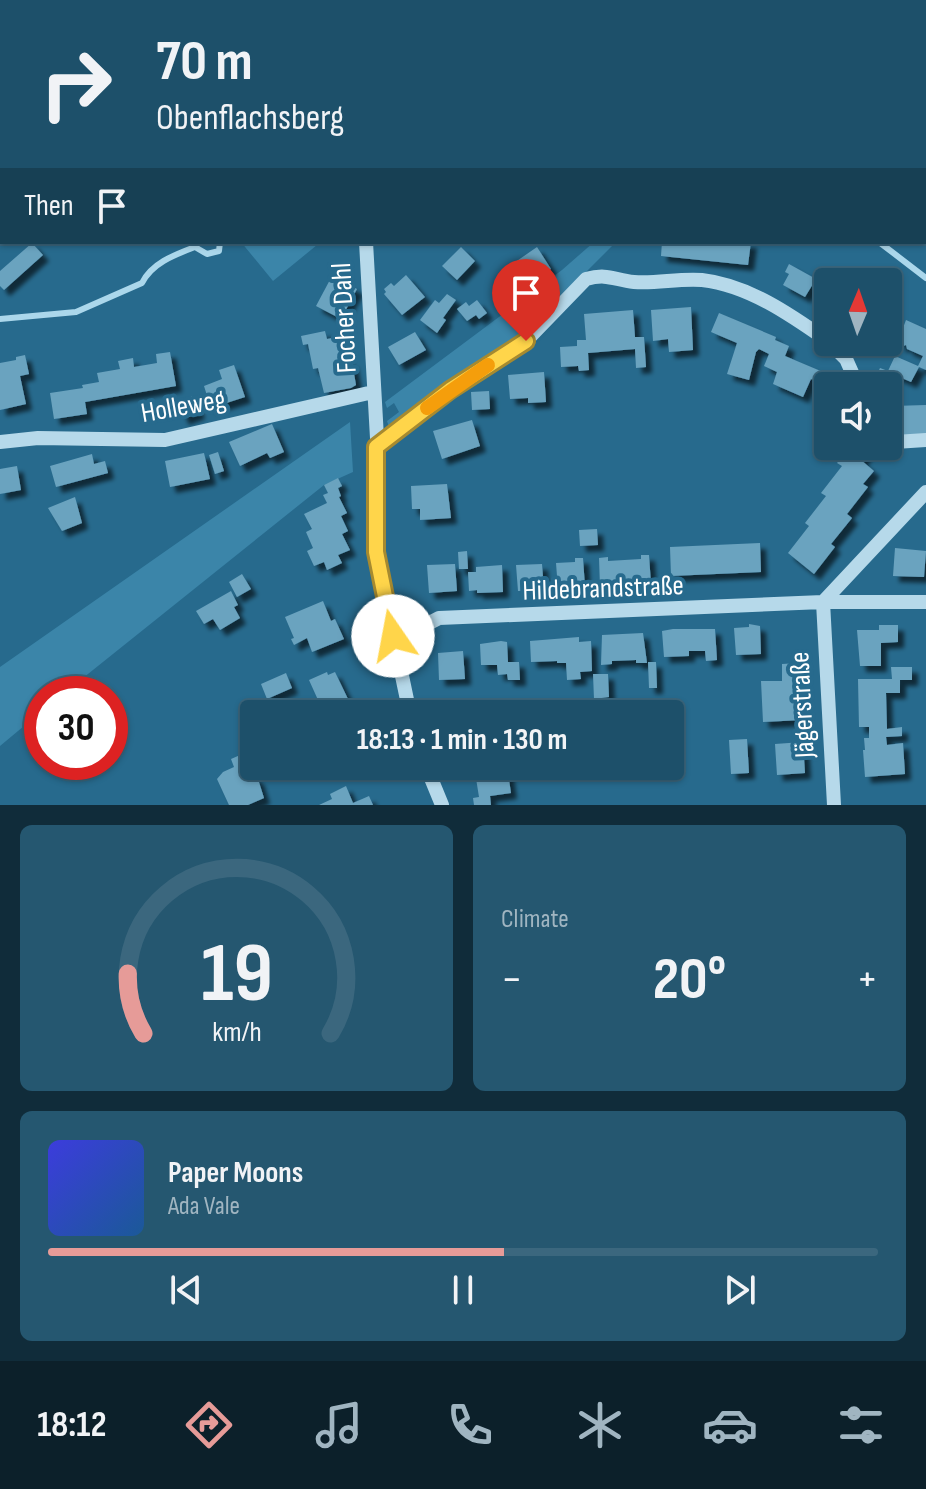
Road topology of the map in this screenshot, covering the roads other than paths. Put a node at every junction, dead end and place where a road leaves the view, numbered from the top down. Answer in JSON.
{"nodes":[{"id":1,"x":366,"y":244,"type":"edge"},
{"id":2,"x":814,"y":332,"type":"edge"},
{"id":3,"x":373,"y":392,"type":"junction"},
{"id":4,"x":926,"y":440,"type":"edge"},
{"id":5,"x":0,"y":442,"type":"edge"},
{"id":6,"x":902,"y":442,"type":"edge"},
{"id":7,"x":376,"y":447,"type":"junction"},
{"id":8,"x":926,"y":492,"type":"edge"},
{"id":9,"x":823,"y":602,"type":"junction"},
{"id":10,"x":926,"y":602,"type":"edge"},
{"id":11,"x":396,"y":650,"type":"junction"},
{"id":12,"x":407,"y":700,"type":"edge"},
{"id":13,"x":432,"y":780,"type":"edge"},
{"id":14,"x":442,"y":805,"type":"edge"},
{"id":15,"x":834,"y":805,"type":"edge"}],
"edges":[{"from":1,"to":3,"type":"street","name":"Focher Dahl"},
{"from":2,"to":7,"type":"street"},
{"from":3,"to":5,"type":"street","name":"Holleweg"},
{"from":3,"to":7,"type":"street","name":"Focher Dahl"},
{"from":4,"to":6,"type":"street"},
{"from":7,"to":11,"type":"street","name":"Focher Dahl"},
{"from":8,"to":9,"type":"street"},
{"from":9,"to":10,"type":"street","name":"Hildebrandstraße"},
{"from":9,"to":11,"type":"street","name":"Hildebrandstraße"},
{"from":9,"to":15,"type":"street","name":"Jägerstraße"},
{"from":11,"to":12,"type":"street","name":"Focher Dahl"},
{"from":13,"to":14,"type":"street"}]}
